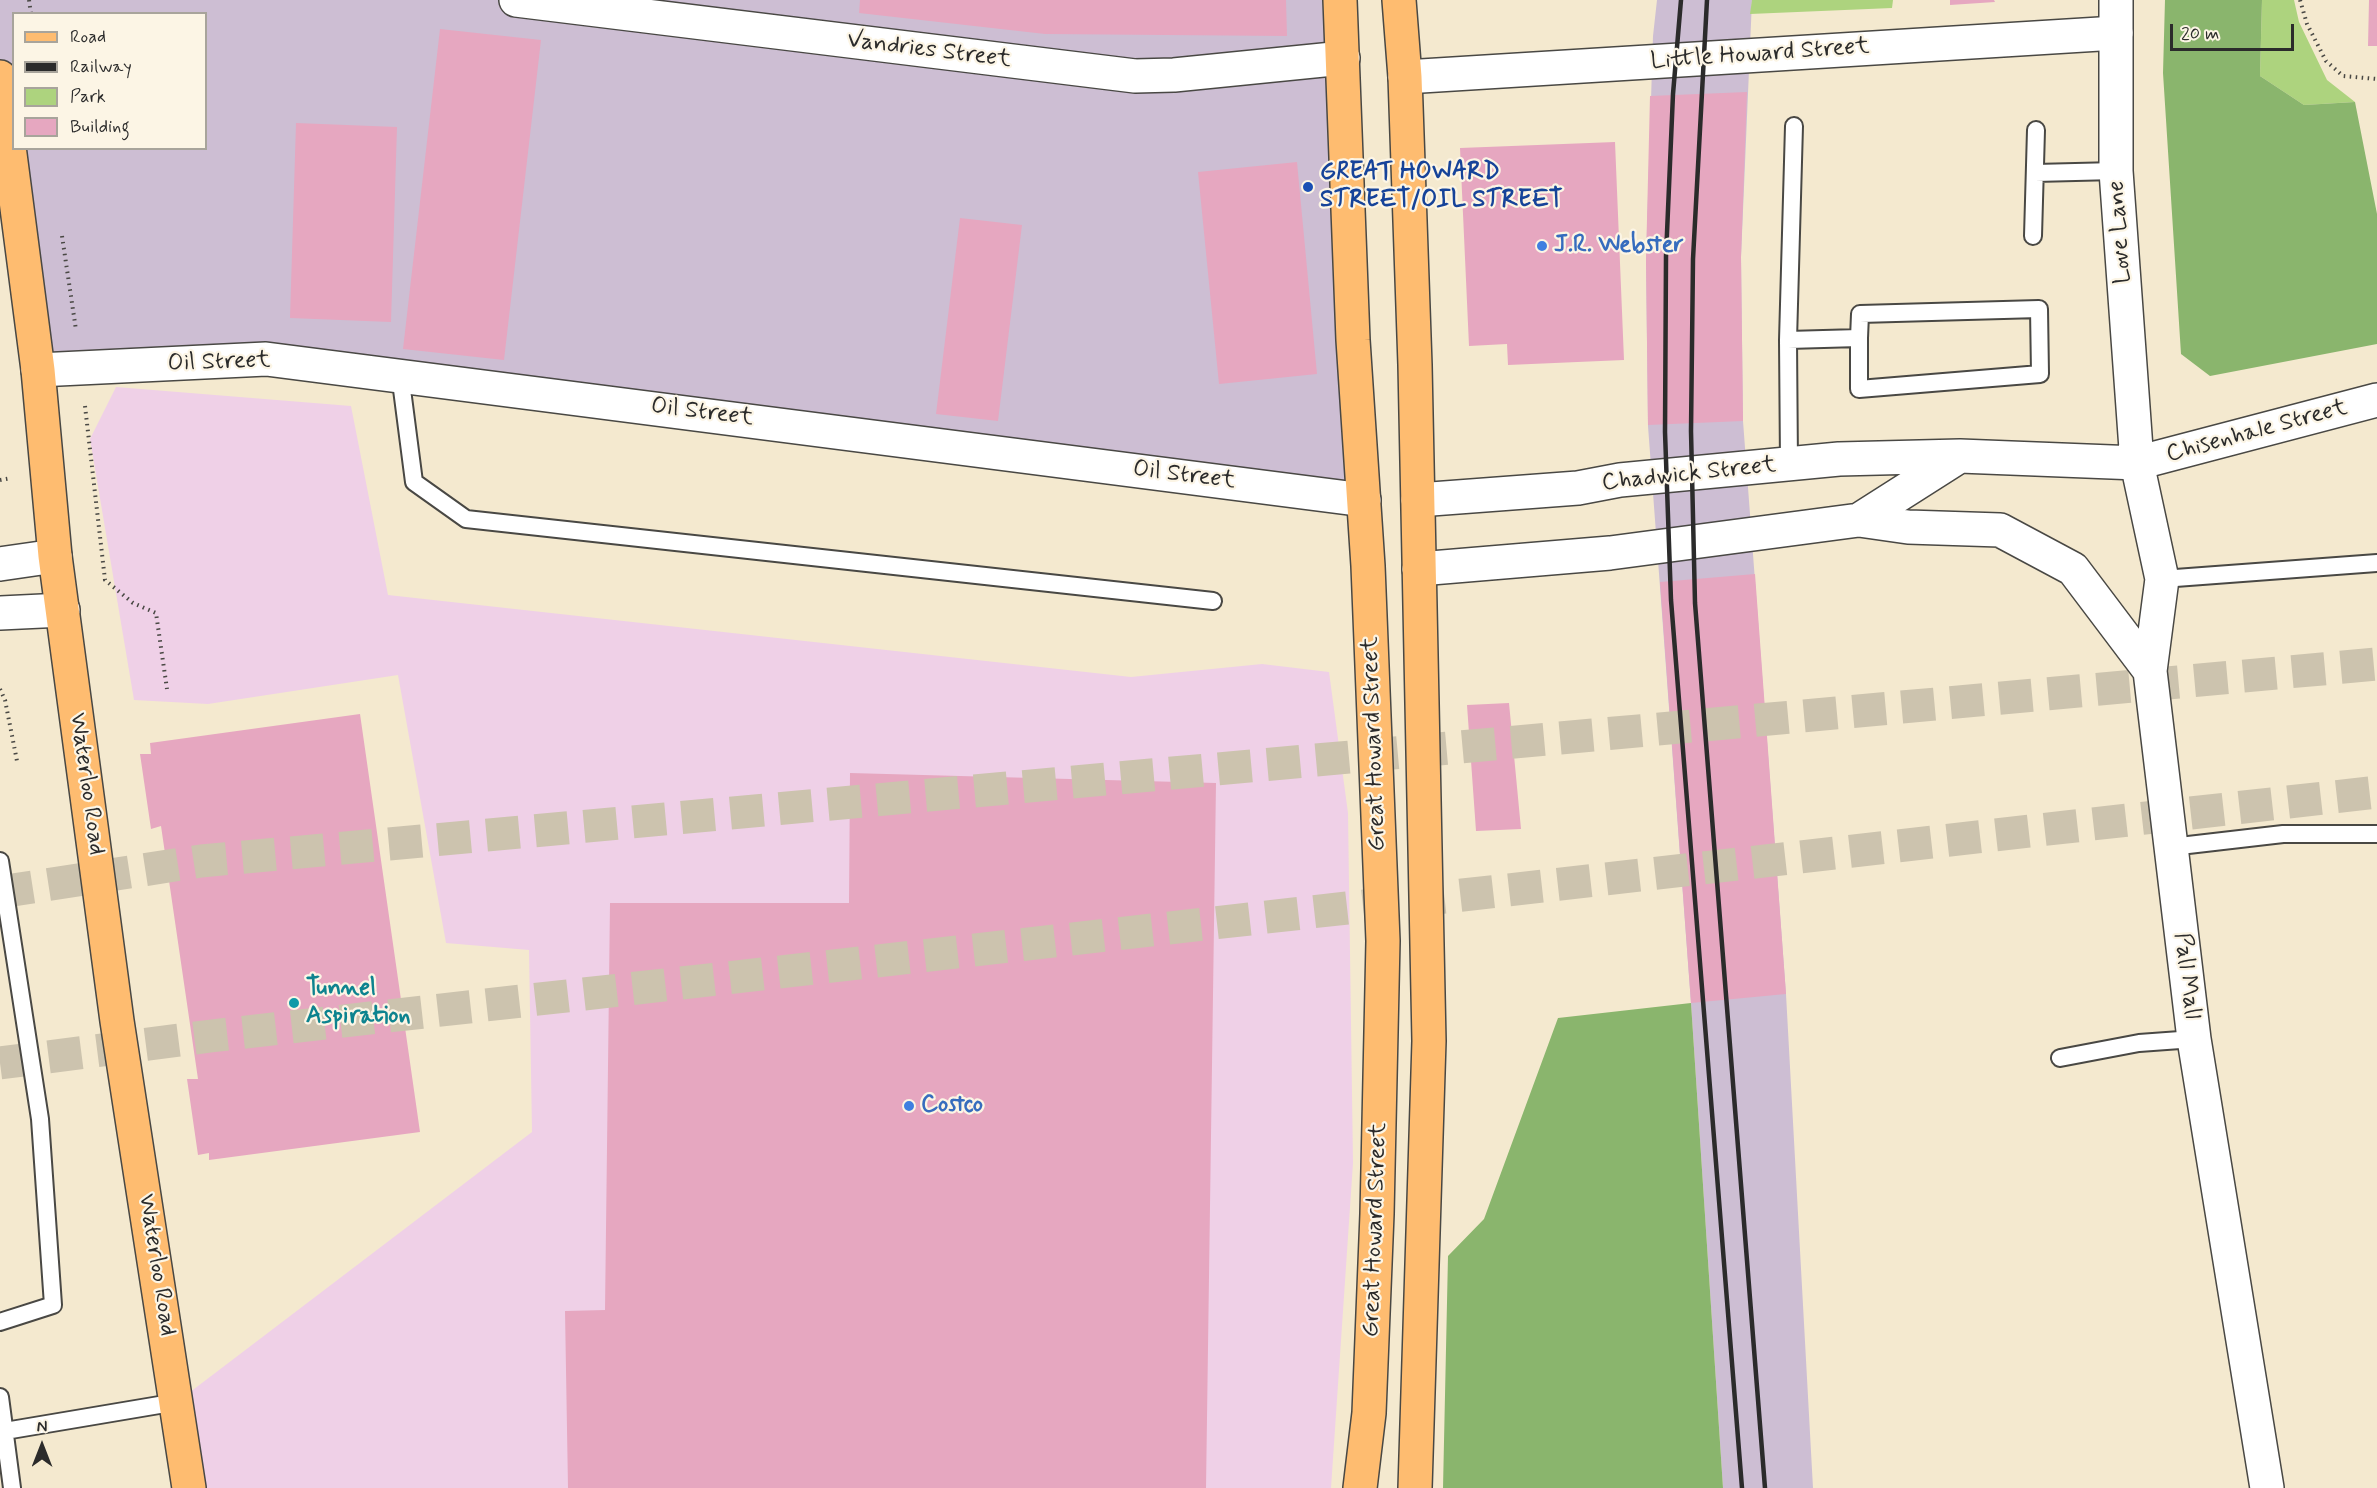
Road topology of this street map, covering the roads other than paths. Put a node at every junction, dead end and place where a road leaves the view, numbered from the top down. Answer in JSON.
{"nodes":[{"id":1,"x":516,"y":0,"type":"edge"},
{"id":2,"x":1340,"y":0,"type":"edge"},
{"id":3,"x":1399,"y":0,"type":"edge"},
{"id":4,"x":2116,"y":0,"type":"edge"},
{"id":5,"x":2116,"y":33,"type":"junction"},
{"id":6,"x":1343,"y":58,"type":"junction"},
{"id":7,"x":0,"y":77,"type":"edge"},
{"id":8,"x":1405,"y":77,"type":"junction"},
{"id":9,"x":1794,"y":126,"type":"dead end"},
{"id":10,"x":2036,"y":130,"type":"dead end"},
{"id":11,"x":2116,"y":171,"type":"junction"},
{"id":12,"x":2035,"y":173,"type":"junction"},
{"id":13,"x":2033,"y":236,"type":"dead end"},
{"id":14,"x":1859,"y":338,"type":"junction"},
{"id":15,"x":1788,"y":340,"type":"junction"},
{"id":16,"x":38,"y":370,"type":"junction"},
{"id":17,"x":400,"y":374,"type":"junction"},
{"id":18,"x":2377,"y":400,"type":"edge"},
{"id":19,"x":1960,"y":456,"type":"junction"},
{"id":20,"x":2138,"y":463,"type":"junction"},
{"id":21,"x":1789,"y":464,"type":"junction"},
{"id":22,"x":1364,"y":500,"type":"junction"},
{"id":23,"x":1418,"y":500,"type":"junction"},
{"id":24,"x":1859,"y":520,"type":"junction"},
{"id":25,"x":55,"y":556,"type":"junction"},
{"id":26,"x":2377,"y":562,"type":"edge"},
{"id":27,"x":0,"y":564,"type":"edge"},
{"id":28,"x":1419,"y":569,"type":"junction"},
{"id":29,"x":2162,"y":579,"type":"junction"},
{"id":30,"x":1213,"y":602,"type":"dead end"},
{"id":31,"x":63,"y":610,"type":"junction"},
{"id":32,"x":0,"y":613,"type":"edge"},
{"id":33,"x":2150,"y":671,"type":"junction"},
{"id":34,"x":2377,"y":834,"type":"edge"},
{"id":35,"x":2171,"y":847,"type":"junction"},
{"id":36,"x":0,"y":861,"type":"edge"},
{"id":37,"x":2194,"y":1039,"type":"junction"},
{"id":38,"x":2060,"y":1058,"type":"dead end"},
{"id":39,"x":0,"y":1322,"type":"edge"},
{"id":40,"x":0,"y":1396,"type":"edge"},
{"id":41,"x":177,"y":1402,"type":"junction"},
{"id":42,"x":5,"y":1431,"type":"junction"},
{"id":43,"x":12,"y":1488,"type":"edge"},
{"id":44,"x":189,"y":1488,"type":"edge"},
{"id":45,"x":1360,"y":1488,"type":"edge"},
{"id":46,"x":1415,"y":1488,"type":"edge"},
{"id":47,"x":2267,"y":1488,"type":"edge"}],
"edges":[{"from":1,"to":6,"type":"street","name":"Vandries Street"},
{"from":2,"to":6,"type":"main road","name":"Great Howard Street"},
{"from":3,"to":8,"type":"main road","name":"Great Howard Street"},
{"from":4,"to":5,"type":"street","name":"Love Lane"},
{"from":5,"to":8,"type":"street","name":"Little Howard Street"},
{"from":5,"to":11,"type":"street","name":"Love Lane"},
{"from":6,"to":22,"type":"main road","name":"Great Howard Street"},
{"from":7,"to":16,"type":"main road","name":"Waterloo Road"},
{"from":8,"to":23,"type":"main road","name":"Great Howard Street"},
{"from":9,"to":15,"type":"lane"},
{"from":10,"to":12,"type":"lane"},
{"from":11,"to":12,"type":"lane"},
{"from":11,"to":20,"type":"street","name":"Love Lane"},
{"from":12,"to":13,"type":"lane"},
{"from":14,"to":14,"type":"lane"},
{"from":14,"to":15,"type":"lane"},
{"from":15,"to":21,"type":"lane"},
{"from":16,"to":17,"type":"street","name":"Oil Street"},
{"from":16,"to":25,"type":"main road","name":"Waterloo Road"},
{"from":17,"to":22,"type":"street","name":"Oil Street"},
{"from":17,"to":30,"type":"lane"},
{"from":18,"to":20,"type":"street","name":"Chisenhale Street"},
{"from":19,"to":20,"type":"street","name":"Chadwick Street"},
{"from":19,"to":21,"type":"street","name":"Chadwick Street"},
{"from":19,"to":24,"type":"street"},
{"from":20,"to":29,"type":"street","name":"Pall Mall"},
{"from":21,"to":23,"type":"street","name":"Chadwick Street"},
{"from":22,"to":45,"type":"main road","name":"Great Howard Street"},
{"from":23,"to":28,"type":"main road","name":"Great Howard Street"},
{"from":24,"to":28,"type":"street"},
{"from":24,"to":33,"type":"street"},
{"from":25,"to":27,"type":"street"},
{"from":25,"to":31,"type":"main road","name":"Waterloo Road"},
{"from":26,"to":29,"type":"lane"},
{"from":28,"to":46,"type":"main road","name":"Great Howard Street"},
{"from":29,"to":33,"type":"street","name":"Pall Mall"},
{"from":31,"to":32,"type":"street"},
{"from":31,"to":41,"type":"main road","name":"Waterloo Road"},
{"from":33,"to":35,"type":"street","name":"Pall Mall"},
{"from":34,"to":35,"type":"lane"},
{"from":35,"to":37,"type":"street","name":"Pall Mall"},
{"from":36,"to":39,"type":"lane"},
{"from":37,"to":38,"type":"lane"},
{"from":37,"to":47,"type":"street","name":"Pall Mall"},
{"from":40,"to":42,"type":"lane"},
{"from":41,"to":42,"type":"lane"},
{"from":41,"to":44,"type":"main road","name":"Waterloo Road"},
{"from":42,"to":43,"type":"lane"}]}
